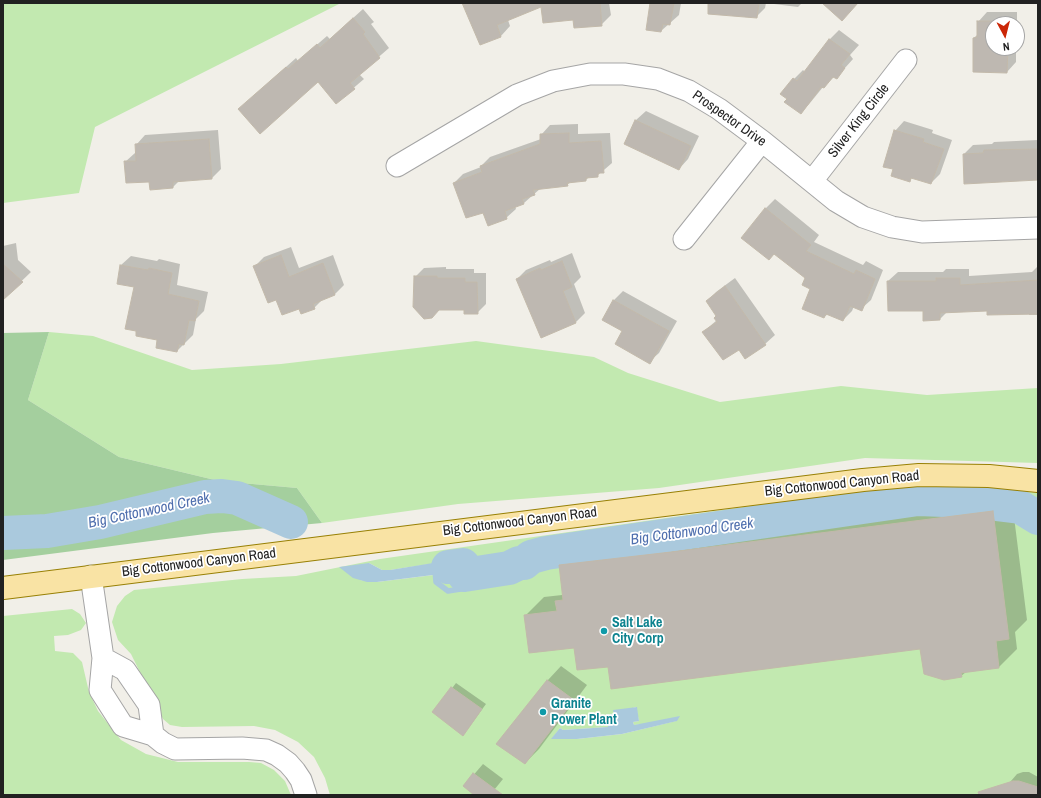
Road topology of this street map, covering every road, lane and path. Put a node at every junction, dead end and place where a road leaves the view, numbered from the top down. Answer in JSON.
{"nodes":[{"id":1,"x":906,"y":60,"type":"dead end"},
{"id":2,"x":762,"y":141,"type":"junction"},
{"id":3,"x":397,"y":166,"type":"dead end"},
{"id":4,"x":812,"y":181,"type":"junction"},
{"id":5,"x":1038,"y":228,"type":"edge"},
{"id":6,"x":684,"y":239,"type":"dead end"},
{"id":7,"x":1038,"y":481,"type":"edge"},
{"id":8,"x":91,"y":576,"type":"junction"},
{"id":9,"x":3,"y":588,"type":"edge"},
{"id":10,"x":103,"y":658,"type":"junction"},
{"id":11,"x":153,"y":735,"type":"junction"},
{"id":12,"x":306,"y":795,"type":"edge"}],
"edges":[{"from":1,"to":4,"type":"street","name":"Silver King Circle"},
{"from":2,"to":3,"type":"street","name":"Prospector Drive"},
{"from":2,"to":4,"type":"street","name":"Prospector Drive"},
{"from":2,"to":6,"type":"street"},
{"from":4,"to":5,"type":"street","name":"Prospector Drive"},
{"from":7,"to":8,"type":"main road","name":"Big Cottonwood Canyon Road"},
{"from":8,"to":9,"type":"main road","name":"Big Cottonwood Canyon Road"},
{"from":8,"to":10,"type":"street"},
{"from":10,"to":11,"type":"street"},
{"from":10,"to":11,"type":"street"},
{"from":11,"to":12,"type":"street"}]}
